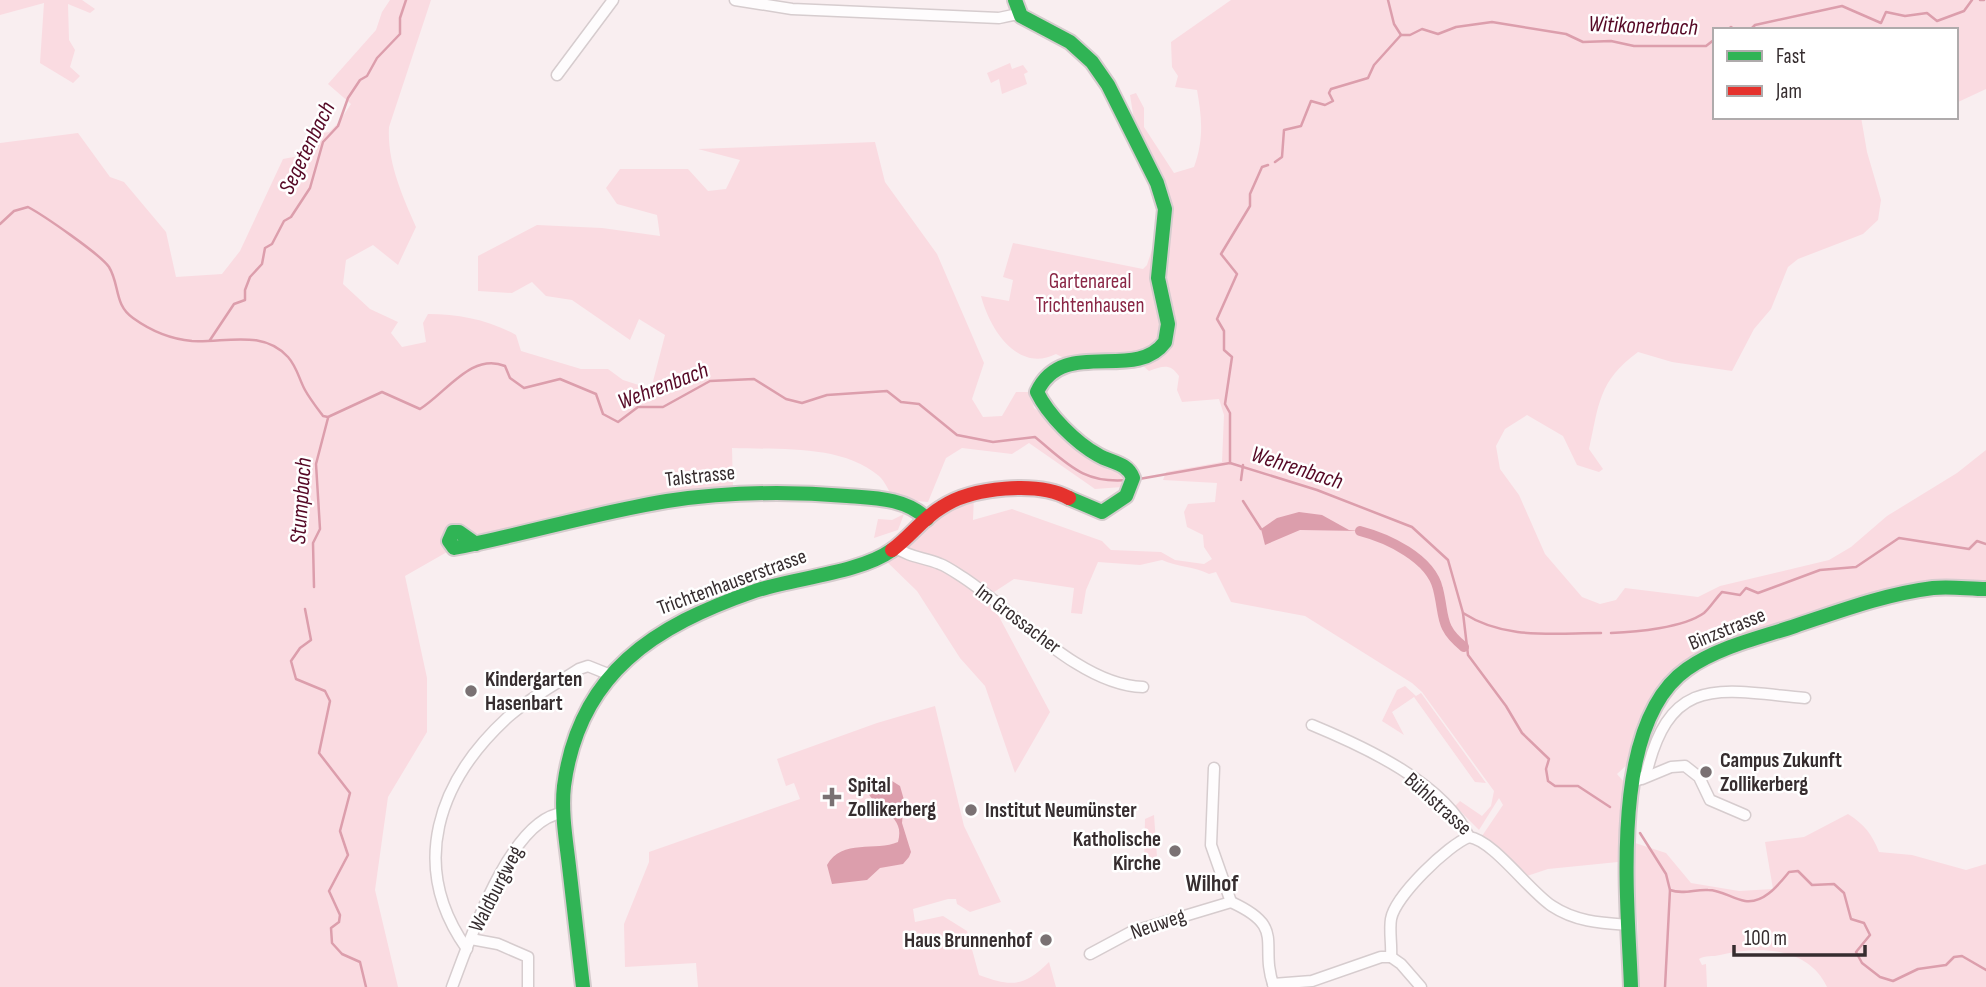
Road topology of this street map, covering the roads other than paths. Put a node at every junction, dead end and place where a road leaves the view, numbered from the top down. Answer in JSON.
{"nodes":[{"id":1,"x":613,"y":0,"type":"edge"},
{"id":2,"x":736,"y":0,"type":"edge"},
{"id":3,"x":1016,"y":7,"type":"edge"},
{"id":4,"x":557,"y":75,"type":"dead end"},
{"id":5,"x":927,"y":519,"type":"junction"},
{"id":6,"x":476,"y":544,"type":"dead end"},
{"id":7,"x":895,"y":547,"type":"junction"},
{"id":8,"x":1986,"y":589,"type":"edge"},
{"id":9,"x":608,"y":674,"type":"junction"},
{"id":10,"x":1143,"y":687,"type":"dead end"},
{"id":11,"x":1805,"y":698,"type":"dead end"},
{"id":12,"x":1312,"y":726,"type":"dead end"},
{"id":13,"x":1214,"y":768,"type":"dead end"},
{"id":14,"x":1635,"y":780,"type":"junction"},
{"id":15,"x":563,"y":813,"type":"junction"},
{"id":16,"x":1745,"y":815,"type":"dead end"},
{"id":17,"x":1469,"y":837,"type":"junction"},
{"id":18,"x":1231,"y":902,"type":"junction"},
{"id":19,"x":1630,"y":925,"type":"junction"},
{"id":20,"x":469,"y":944,"type":"junction"},
{"id":21,"x":1090,"y":954,"type":"dead end"},
{"id":22,"x":1391,"y":957,"type":"junction"},
{"id":23,"x":1273,"y":985,"type":"edge"},
{"id":24,"x":452,"y":987,"type":"edge"},
{"id":25,"x":527,"y":987,"type":"edge"},
{"id":26,"x":583,"y":987,"type":"edge"},
{"id":27,"x":1421,"y":987,"type":"edge"},
{"id":28,"x":1631,"y":987,"type":"edge"}],
"edges":[{"from":1,"to":4,"type":"street"},
{"from":2,"to":3,"type":"street"},
{"from":3,"to":5,"type":"street","name":"Trichtenhauserstrasse"},
{"from":5,"to":6,"type":"street","name":"Talstrasse"},
{"from":5,"to":7,"type":"street","name":"Trichtenhauserstrasse"},
{"from":7,"to":9,"type":"street","name":"Trichtenhauserstrasse"},
{"from":7,"to":10,"type":"street","name":"Im Grossacher"},
{"from":8,"to":14,"type":"street","name":"Binzstrasse"},
{"from":9,"to":15,"type":"street","name":"Trichtenhauserstrasse"},
{"from":9,"to":20,"type":"street"},
{"from":11,"to":14,"type":"street"},
{"from":12,"to":17,"type":"street","name":"Bühlstrasse"},
{"from":13,"to":18,"type":"street"},
{"from":14,"to":16,"type":"street"},
{"from":14,"to":19,"type":"street","name":"Binzstrasse"},
{"from":15,"to":20,"type":"street","name":"Waldburgweg"},
{"from":15,"to":26,"type":"street","name":"Trichtenhauserstrasse"},
{"from":17,"to":19,"type":"street","name":"Bühlstrasse"},
{"from":17,"to":22,"type":"street"},
{"from":18,"to":21,"type":"street","name":"Neuweg"},
{"from":18,"to":23,"type":"street"},
{"from":19,"to":28,"type":"street","name":"Binzstrasse"},
{"from":20,"to":24,"type":"street","name":"Waldburgweg"},
{"from":20,"to":25,"type":"street"},
{"from":22,"to":23,"type":"street"},
{"from":22,"to":27,"type":"street"}]}
